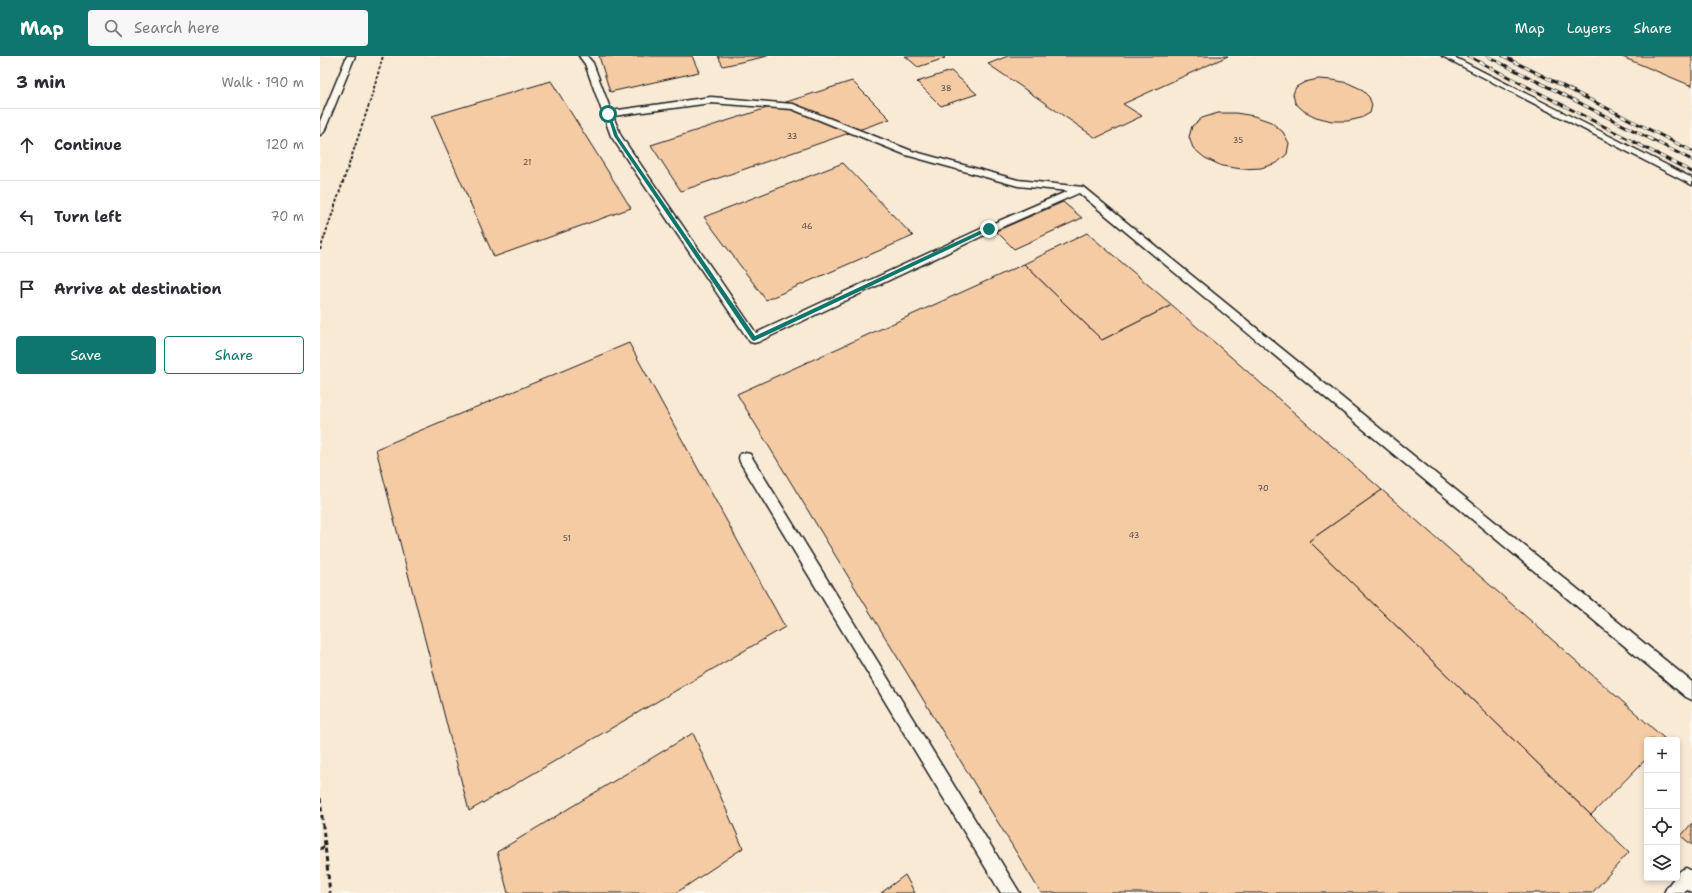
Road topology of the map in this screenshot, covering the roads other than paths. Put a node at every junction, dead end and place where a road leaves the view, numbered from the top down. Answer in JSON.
{"nodes":[{"id":1,"x":351,"y":56,"type":"edge"},
{"id":2,"x":583,"y":56,"type":"edge"},
{"id":3,"x":1446,"y":56,"type":"edge"},
{"id":4,"x":608,"y":114,"type":"junction"},
{"id":5,"x":320,"y":132,"type":"edge"},
{"id":6,"x":1692,"y":182,"type":"edge"},
{"id":7,"x":1080,"y":189,"type":"junction"},
{"id":8,"x":745,"y":458,"type":"dead end"},
{"id":9,"x":1692,"y":692,"type":"edge"},
{"id":10,"x":1692,"y":883,"type":"edge"},
{"id":11,"x":1011,"y":893,"type":"edge"},
{"id":12,"x":1673,"y":893,"type":"edge"}],
"edges":[{"from":1,"to":5,"type":"lane"},
{"from":2,"to":4,"type":"lane"},
{"from":3,"to":6,"type":"lane"},
{"from":4,"to":7,"type":"lane"},
{"from":4,"to":7,"type":"lane"},
{"from":7,"to":9,"type":"lane"},
{"from":8,"to":11,"type":"lane"},
{"from":10,"to":12,"type":"lane"}]}
